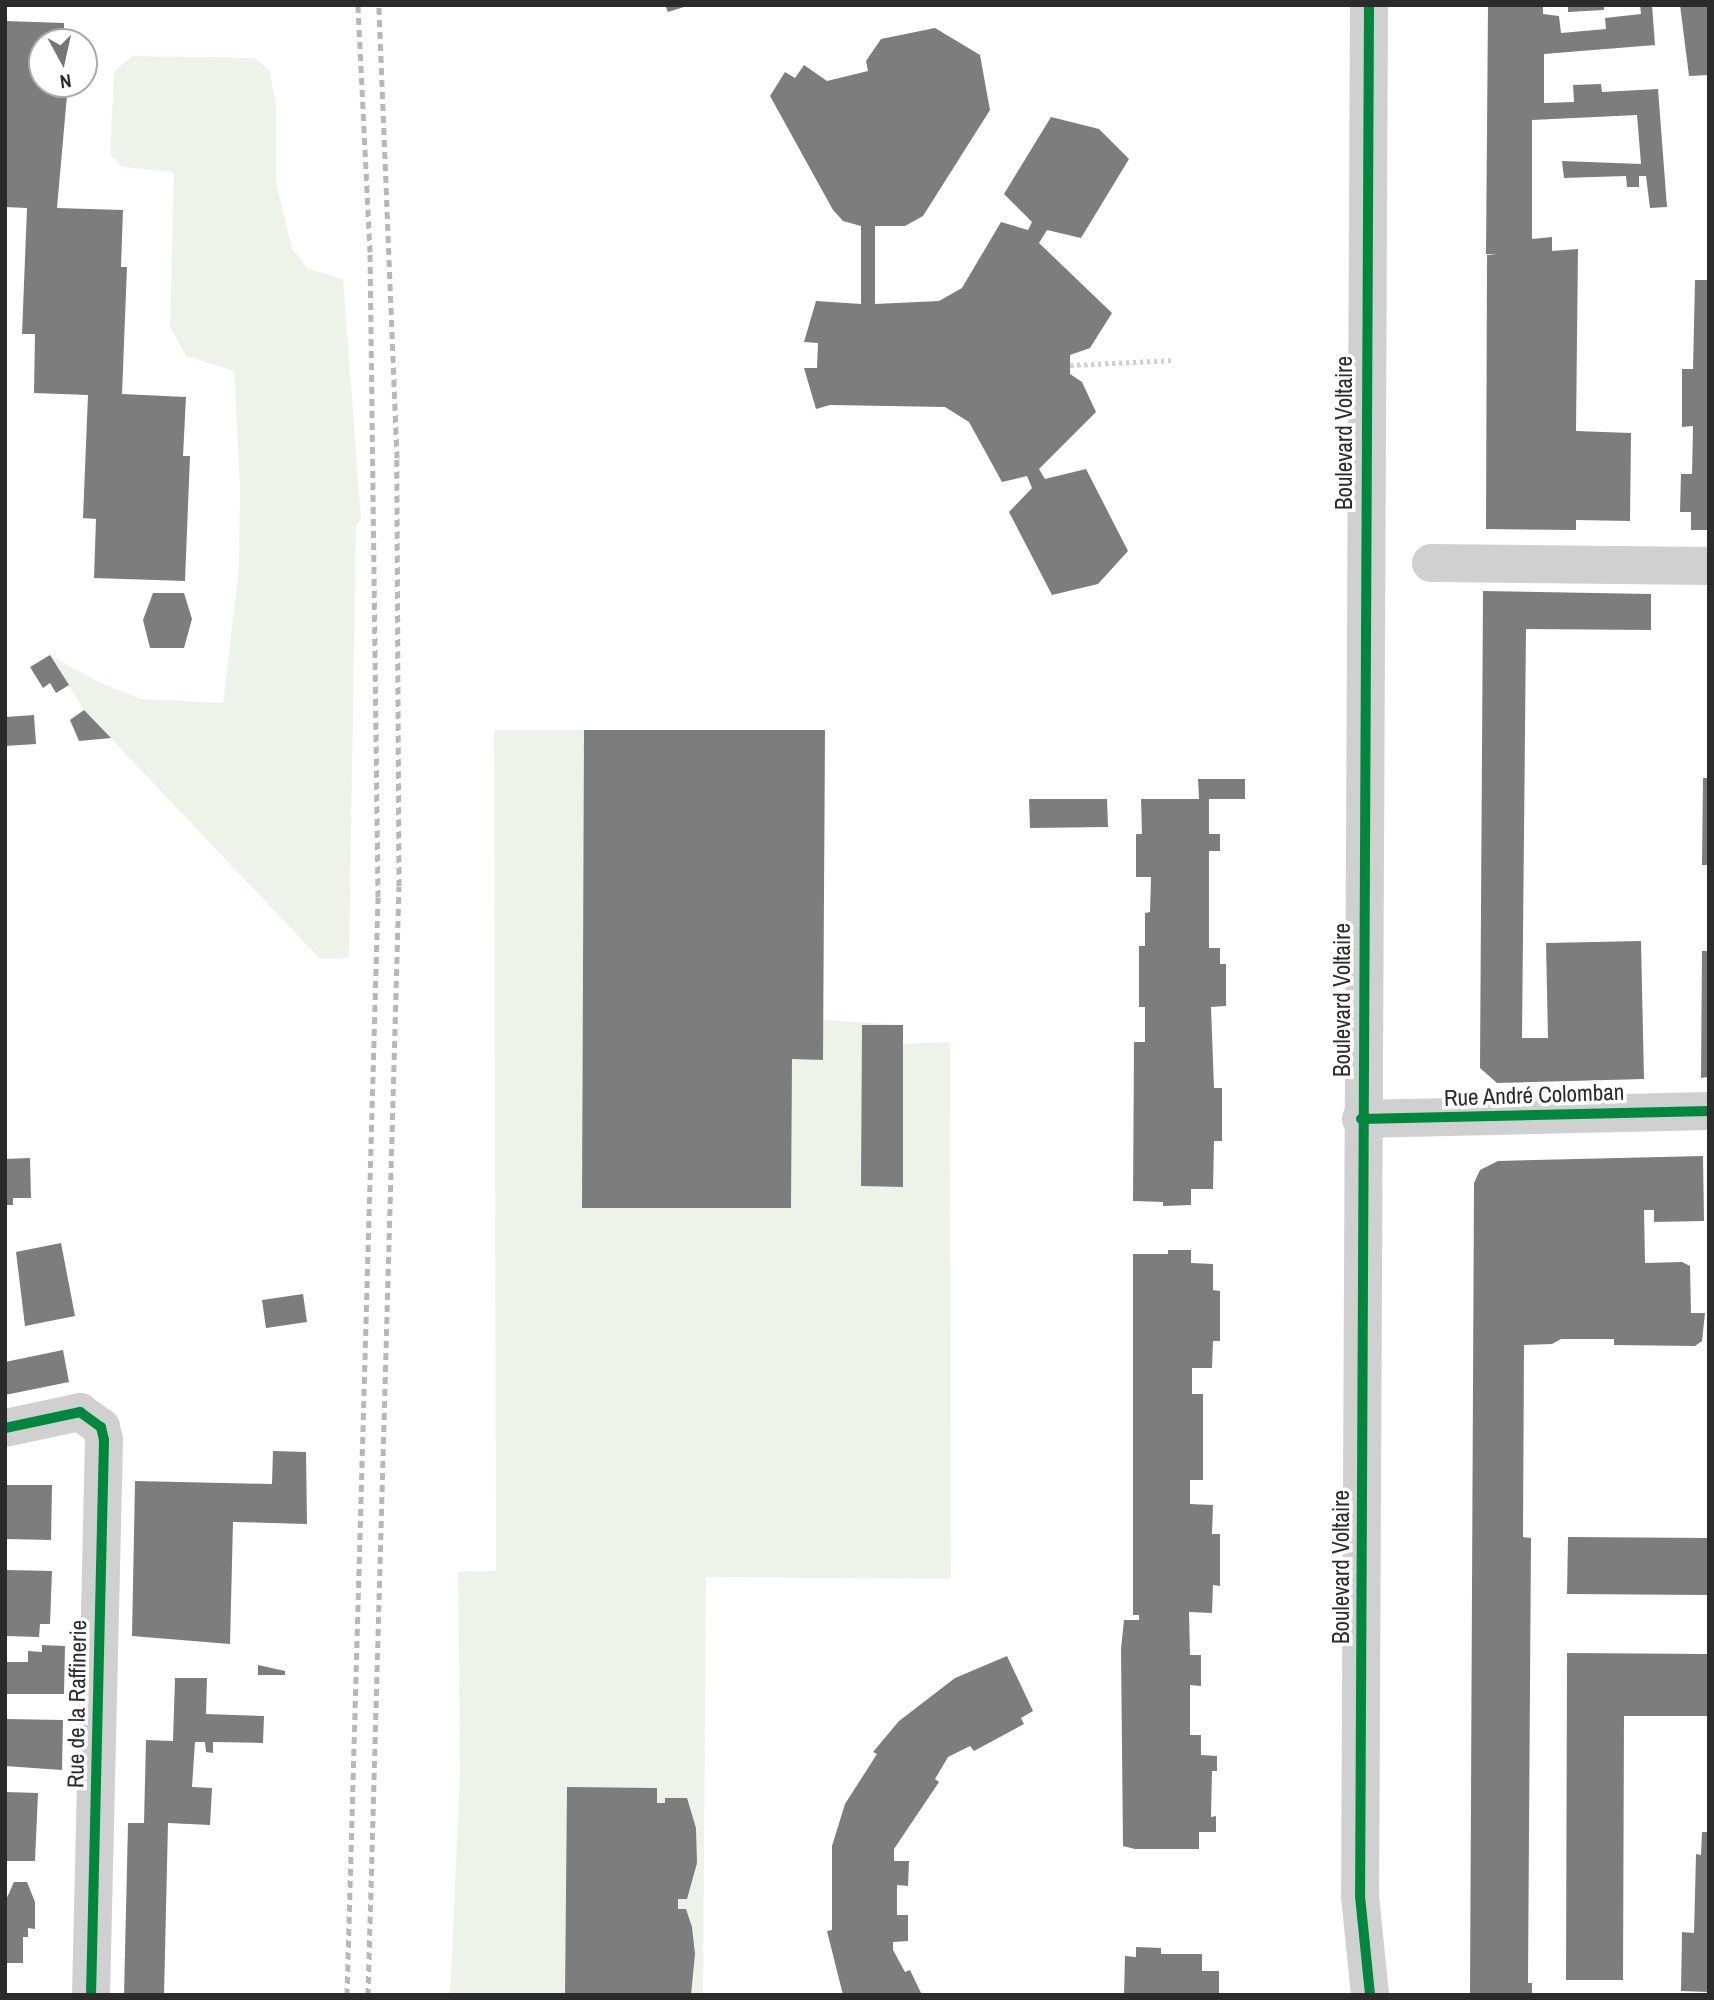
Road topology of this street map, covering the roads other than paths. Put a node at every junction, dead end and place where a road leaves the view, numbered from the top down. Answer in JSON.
{"nodes":[{"id":1,"x":1369,"y":5,"type":"edge"},
{"id":2,"x":1431,"y":563,"type":"dead end"},
{"id":3,"x":1709,"y":566,"type":"edge"},
{"id":4,"x":1709,"y":1111,"type":"edge"},
{"id":5,"x":1361,"y":1119,"type":"junction"},
{"id":6,"x":5,"y":1428,"type":"edge"},
{"id":7,"x":1360,"y":1924,"type":"junction"},
{"id":8,"x":91,"y":1995,"type":"edge"},
{"id":9,"x":1343,"y":1995,"type":"edge"},
{"id":10,"x":1370,"y":1995,"type":"edge"}],
"edges":[{"from":1,"to":5,"type":"street","name":"Boulevard Voltaire"},
{"from":2,"to":3,"type":"street"},
{"from":4,"to":5,"type":"street","name":"Rue André Colomban"},
{"from":5,"to":7,"type":"street","name":"Boulevard Voltaire"},
{"from":6,"to":8,"type":"street","name":"Rue de la Raffinerie"},
{"from":7,"to":9,"type":"street","name":"Boulevard Voltaire"},
{"from":7,"to":10,"type":"street","name":"Boulevard Voltaire"}]}
